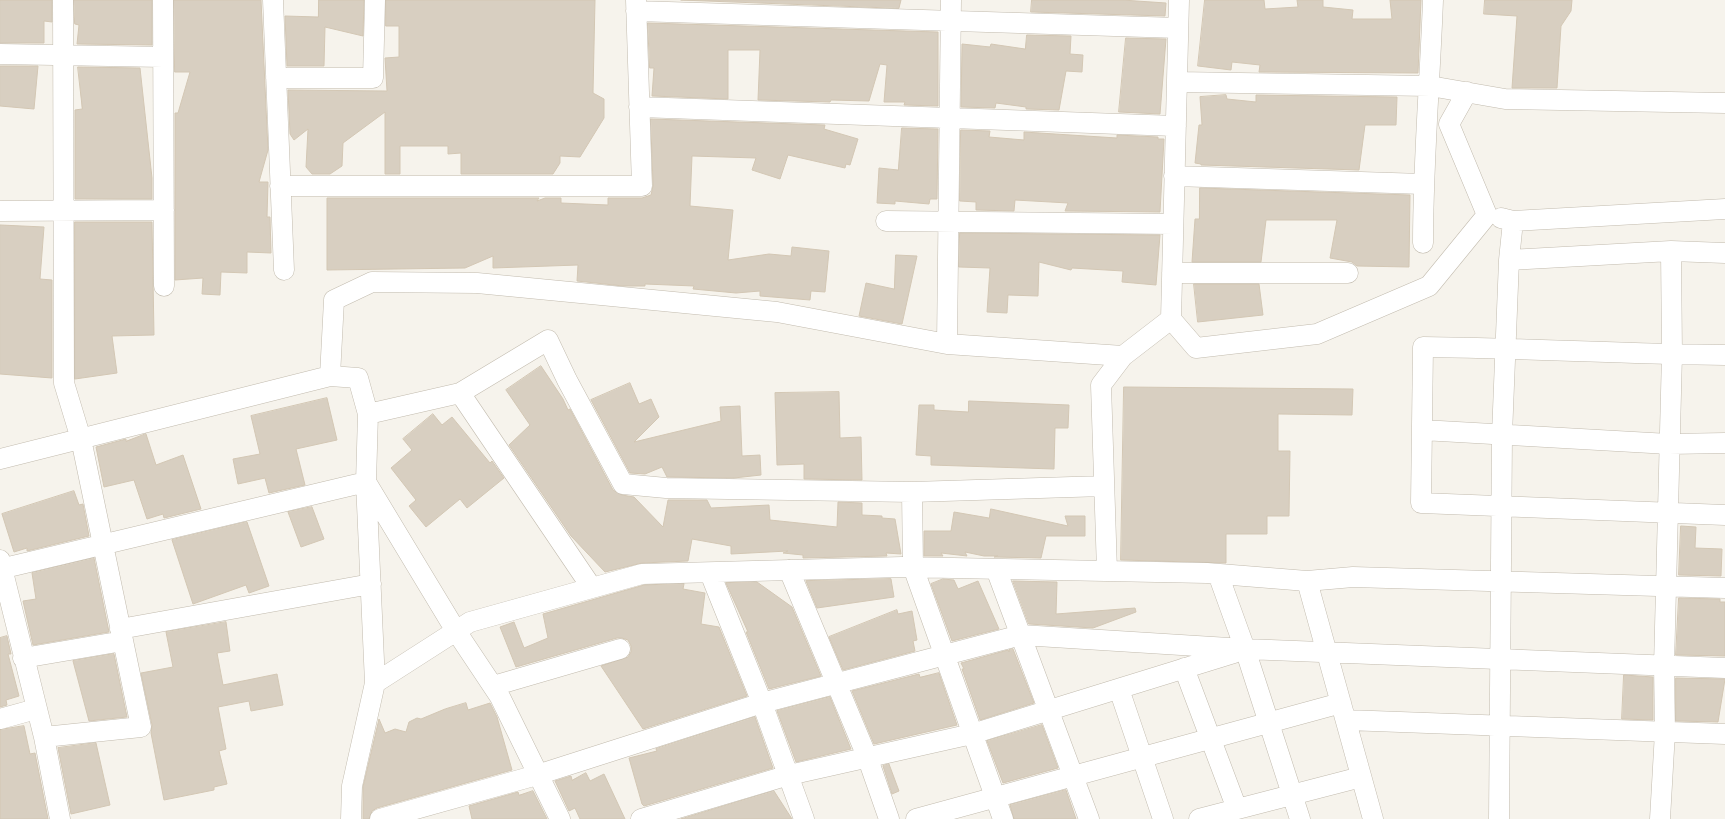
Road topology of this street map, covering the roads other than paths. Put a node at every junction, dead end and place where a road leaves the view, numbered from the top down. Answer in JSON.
{"nodes":[{"id":1,"x":63,"y":0,"type":"edge"},
{"id":2,"x":163,"y":0,"type":"edge"},
{"id":3,"x":273,"y":0,"type":"edge"},
{"id":4,"x":375,"y":0,"type":"edge"},
{"id":5,"x":951,"y":0,"type":"edge"},
{"id":6,"x":1179,"y":0,"type":"edge"},
{"id":7,"x":1433,"y":0,"type":"edge"},
{"id":8,"x":636,"y":6,"type":"edge"},
{"id":9,"x":951,"y":21,"type":"junction"},
{"id":10,"x":1178,"y":28,"type":"junction"},
{"id":11,"x":0,"y":54,"type":"edge"},
{"id":12,"x":63,"y":55,"type":"junction"},
{"id":13,"x":163,"y":57,"type":"junction"},
{"id":14,"x":276,"y":78,"type":"junction"},
{"id":15,"x":1177,"y":82,"type":"junction"},
{"id":16,"x":1430,"y":86,"type":"junction"},
{"id":17,"x":1467,"y":92,"type":"junction"},
{"id":18,"x":1725,"y":104,"type":"edge"},
{"id":19,"x":639,"y":107,"type":"junction"},
{"id":20,"x":950,"y":118,"type":"junction"},
{"id":21,"x":1176,"y":126,"type":"junction"},
{"id":22,"x":1174,"y":176,"type":"junction"},
{"id":23,"x":1423,"y":184,"type":"junction"},
{"id":24,"x":280,"y":186,"type":"junction"},
{"id":25,"x":1725,"y":209,"type":"edge"},
{"id":26,"x":164,"y":210,"type":"junction"},
{"id":27,"x":0,"y":211,"type":"edge"},
{"id":28,"x":64,"y":211,"type":"junction"},
{"id":29,"x":1487,"y":215,"type":"junction"},
{"id":30,"x":1513,"y":221,"type":"junction"},
{"id":31,"x":886,"y":222,"type":"dead end"},
{"id":32,"x":949,"y":222,"type":"junction"},
{"id":33,"x":1173,"y":224,"type":"junction"},
{"id":34,"x":1423,"y":243,"type":"dead end"},
{"id":35,"x":1671,"y":251,"type":"junction"},
{"id":36,"x":1725,"y":253,"type":"edge"},
{"id":37,"x":1509,"y":260,"type":"junction"},
{"id":38,"x":284,"y":270,"type":"dead end"},
{"id":39,"x":1172,"y":273,"type":"junction"},
{"id":40,"x":1348,"y":273,"type":"dead end"},
{"id":41,"x":164,"y":286,"type":"dead end"},
{"id":42,"x":1171,"y":319,"type":"junction"},
{"id":43,"x":948,"y":344,"type":"junction"},
{"id":44,"x":1507,"y":348,"type":"junction"},
{"id":45,"x":1672,"y":354,"type":"junction"},
{"id":46,"x":1725,"y":355,"type":"edge"},
{"id":47,"x":1123,"y":356,"type":"junction"},
{"id":48,"x":330,"y":376,"type":"junction"},
{"id":49,"x":460,"y":393,"type":"junction"},
{"id":50,"x":368,"y":414,"type":"junction"},
{"id":51,"x":1422,"y":430,"type":"junction"},
{"id":52,"x":1502,"y":435,"type":"junction"},
{"id":53,"x":81,"y":439,"type":"junction"},
{"id":54,"x":1725,"y":443,"type":"edge"},
{"id":55,"x":1669,"y":444,"type":"junction"},
{"id":56,"x":0,"y":459,"type":"edge"},
{"id":57,"x":366,"y":482,"type":"junction"},
{"id":58,"x":1104,"y":486,"type":"junction"},
{"id":59,"x":912,"y":492,"type":"junction"},
{"id":60,"x":1503,"y":506,"type":"junction"},
{"id":61,"x":1667,"y":513,"type":"junction"},
{"id":62,"x":1725,"y":515,"type":"edge"},
{"id":63,"x":103,"y":544,"type":"junction"},
{"id":64,"x":1,"y":566,"type":"edge"},
{"id":65,"x":913,"y":567,"type":"junction"},
{"id":66,"x":996,"y":568,"type":"junction"},
{"id":67,"x":789,"y":570,"type":"junction"},
{"id":68,"x":1107,"y":571,"type":"junction"},
{"id":69,"x":710,"y":573,"type":"junction"},
{"id":70,"x":1218,"y":574,"type":"junction"},
{"id":71,"x":1307,"y":581,"type":"junction"},
{"id":72,"x":1502,"y":582,"type":"junction"},
{"id":73,"x":371,"y":584,"type":"junction"},
{"id":74,"x":1665,"y":586,"type":"junction"},
{"id":75,"x":592,"y":588,"type":"junction"},
{"id":76,"x":1725,"y":588,"type":"edge"},
{"id":77,"x":456,"y":631,"type":"junction"},
{"id":78,"x":121,"y":635,"type":"junction"},
{"id":79,"x":1021,"y":635,"type":"junction"},
{"id":80,"x":620,"y":649,"type":"dead end"},
{"id":81,"x":1245,"y":649,"type":"junction"},
{"id":82,"x":1326,"y":652,"type":"junction"},
{"id":83,"x":944,"y":656,"type":"junction"},
{"id":84,"x":23,"y":658,"type":"junction"},
{"id":85,"x":1501,"y":660,"type":"junction"},
{"id":86,"x":1664,"y":666,"type":"junction"},
{"id":87,"x":1184,"y":668,"type":"junction"},
{"id":88,"x":1725,"y":668,"type":"edge"},
{"id":89,"x":375,"y":683,"type":"junction"},
{"id":90,"x":837,"y":683,"type":"junction"},
{"id":91,"x":493,"y":686,"type":"junction"},
{"id":92,"x":1119,"y":688,"type":"junction"},
{"id":93,"x":762,"y":703,"type":"junction"},
{"id":94,"x":36,"y":709,"type":"junction"},
{"id":95,"x":1049,"y":710,"type":"junction"},
{"id":96,"x":1343,"y":712,"type":"junction"},
{"id":97,"x":0,"y":719,"type":"edge"},
{"id":98,"x":1269,"y":723,"type":"junction"},
{"id":99,"x":1500,"y":726,"type":"junction"},
{"id":100,"x":1665,"y":732,"type":"junction"},
{"id":101,"x":972,"y":734,"type":"junction"},
{"id":102,"x":1725,"y":734,"type":"edge"},
{"id":103,"x":44,"y":737,"type":"junction"},
{"id":104,"x":1211,"y":739,"type":"junction"},
{"id":105,"x":1142,"y":757,"type":"junction"},
{"id":106,"x":868,"y":759,"type":"junction"},
{"id":107,"x":537,"y":775,"type":"junction"},
{"id":108,"x":789,"y":776,"type":"junction"},
{"id":109,"x":1073,"y":776,"type":"junction"},
{"id":110,"x":1361,"y":776,"type":"junction"},
{"id":111,"x":1292,"y":795,"type":"junction"},
{"id":112,"x":995,"y":797,"type":"junction"},
{"id":113,"x":1237,"y":809,"type":"junction"},
{"id":114,"x":60,"y":819,"type":"edge"},
{"id":115,"x":351,"y":819,"type":"edge"},
{"id":116,"x":380,"y":819,"type":"edge"},
{"id":117,"x":560,"y":819,"type":"edge"},
{"id":118,"x":641,"y":819,"type":"edge"},
{"id":119,"x":804,"y":819,"type":"edge"},
{"id":120,"x":889,"y":819,"type":"edge"},
{"id":121,"x":916,"y":819,"type":"edge"},
{"id":122,"x":1003,"y":819,"type":"edge"},
{"id":123,"x":1089,"y":819,"type":"edge"},
{"id":124,"x":1163,"y":819,"type":"edge"},
{"id":125,"x":1199,"y":819,"type":"edge"},
{"id":126,"x":1300,"y":819,"type":"edge"},
{"id":127,"x":1374,"y":819,"type":"edge"},
{"id":128,"x":1499,"y":819,"type":"edge"},
{"id":129,"x":1660,"y":819,"type":"edge"}],
"edges":[{"from":1,"to":12,"type":"street"},
{"from":2,"to":13,"type":"street"},
{"from":3,"to":14,"type":"street"},
{"from":4,"to":14,"type":"street"},
{"from":5,"to":9,"type":"street"},
{"from":6,"to":10,"type":"street"},
{"from":7,"to":16,"type":"street"},
{"from":8,"to":9,"type":"street"},
{"from":8,"to":19,"type":"street"},
{"from":9,"to":10,"type":"street"},
{"from":9,"to":20,"type":"street"},
{"from":10,"to":15,"type":"street"},
{"from":11,"to":12,"type":"street"},
{"from":12,"to":13,"type":"street"},
{"from":12,"to":28,"type":"street"},
{"from":13,"to":26,"type":"street"},
{"from":14,"to":24,"type":"street"},
{"from":15,"to":16,"type":"street"},
{"from":15,"to":21,"type":"street"},
{"from":16,"to":17,"type":"street"},
{"from":16,"to":23,"type":"street"},
{"from":17,"to":18,"type":"street"},
{"from":17,"to":29,"type":"street"},
{"from":19,"to":20,"type":"street"},
{"from":19,"to":24,"type":"street"},
{"from":20,"to":21,"type":"street"},
{"from":20,"to":32,"type":"street"},
{"from":21,"to":22,"type":"street"},
{"from":22,"to":23,"type":"street"},
{"from":22,"to":33,"type":"street"},
{"from":23,"to":34,"type":"street"},
{"from":24,"to":38,"type":"street"},
{"from":25,"to":30,"type":"street"},
{"from":26,"to":28,"type":"street"},
{"from":26,"to":41,"type":"street"},
{"from":27,"to":28,"type":"street"},
{"from":28,"to":53,"type":"street"},
{"from":29,"to":30,"type":"street"},
{"from":29,"to":42,"type":"street"},
{"from":30,"to":37,"type":"street"},
{"from":31,"to":32,"type":"street"},
{"from":32,"to":33,"type":"street"},
{"from":32,"to":43,"type":"street"},
{"from":33,"to":39,"type":"street"},
{"from":35,"to":36,"type":"street"},
{"from":35,"to":37,"type":"street"},
{"from":35,"to":45,"type":"street"},
{"from":37,"to":44,"type":"street"},
{"from":39,"to":40,"type":"street"},
{"from":39,"to":42,"type":"street"},
{"from":42,"to":47,"type":"street"},
{"from":43,"to":47,"type":"street"},
{"from":43,"to":48,"type":"street"},
{"from":44,"to":45,"type":"street"},
{"from":44,"to":51,"type":"street"},
{"from":44,"to":52,"type":"street"},
{"from":45,"to":46,"type":"street"},
{"from":45,"to":55,"type":"street"},
{"from":47,"to":58,"type":"street"},
{"from":48,"to":50,"type":"street"},
{"from":48,"to":53,"type":"street"},
{"from":49,"to":50,"type":"street"},
{"from":49,"to":59,"type":"street"},
{"from":49,"to":75,"type":"street"},
{"from":50,"to":57,"type":"street"},
{"from":51,"to":52,"type":"street"},
{"from":51,"to":60,"type":"street"},
{"from":52,"to":55,"type":"street"},
{"from":52,"to":60,"type":"street"},
{"from":53,"to":56,"type":"street"},
{"from":53,"to":63,"type":"street"},
{"from":54,"to":55,"type":"street"},
{"from":55,"to":61,"type":"street"},
{"from":57,"to":63,"type":"street"},
{"from":57,"to":73,"type":"street"},
{"from":57,"to":77,"type":"street"},
{"from":58,"to":59,"type":"street"},
{"from":58,"to":68,"type":"street"},
{"from":59,"to":65,"type":"street"},
{"from":60,"to":61,"type":"street"},
{"from":60,"to":72,"type":"street"},
{"from":61,"to":62,"type":"street"},
{"from":61,"to":74,"type":"street"},
{"from":63,"to":64,"type":"street"},
{"from":63,"to":78,"type":"street"},
{"from":64,"to":84,"type":"street"},
{"from":65,"to":66,"type":"street"},
{"from":65,"to":67,"type":"street"},
{"from":65,"to":83,"type":"street"},
{"from":66,"to":68,"type":"street"},
{"from":66,"to":79,"type":"street"},
{"from":67,"to":69,"type":"street"},
{"from":67,"to":90,"type":"street"},
{"from":68,"to":70,"type":"street"},
{"from":69,"to":75,"type":"street"},
{"from":69,"to":93,"type":"street"},
{"from":70,"to":71,"type":"street"},
{"from":70,"to":81,"type":"street"},
{"from":71,"to":72,"type":"street"},
{"from":71,"to":82,"type":"street"},
{"from":72,"to":74,"type":"street"},
{"from":72,"to":85,"type":"street"},
{"from":73,"to":78,"type":"street"},
{"from":73,"to":89,"type":"street"},
{"from":74,"to":76,"type":"street"},
{"from":74,"to":86,"type":"street"},
{"from":75,"to":77,"type":"street"},
{"from":77,"to":89,"type":"street"},
{"from":77,"to":91,"type":"street"},
{"from":78,"to":84,"type":"street"},
{"from":78,"to":103,"type":"street"},
{"from":79,"to":81,"type":"street"},
{"from":79,"to":83,"type":"street"},
{"from":79,"to":95,"type":"street"},
{"from":80,"to":91,"type":"street"},
{"from":81,"to":82,"type":"street"},
{"from":81,"to":87,"type":"street"},
{"from":81,"to":98,"type":"street"},
{"from":82,"to":85,"type":"street"},
{"from":82,"to":96,"type":"street"},
{"from":83,"to":90,"type":"street"},
{"from":83,"to":101,"type":"street"},
{"from":84,"to":94,"type":"street"},
{"from":85,"to":86,"type":"street"},
{"from":85,"to":99,"type":"street"},
{"from":86,"to":88,"type":"street"},
{"from":86,"to":100,"type":"street"},
{"from":87,"to":92,"type":"street"},
{"from":87,"to":104,"type":"street"},
{"from":89,"to":115,"type":"street"},
{"from":90,"to":93,"type":"street"},
{"from":90,"to":106,"type":"street"},
{"from":91,"to":107,"type":"street"},
{"from":92,"to":95,"type":"street"},
{"from":92,"to":105,"type":"street"},
{"from":93,"to":107,"type":"street"},
{"from":93,"to":108,"type":"street"},
{"from":94,"to":97,"type":"street"},
{"from":94,"to":103,"type":"street"},
{"from":95,"to":101,"type":"street"},
{"from":95,"to":109,"type":"street"},
{"from":96,"to":98,"type":"street"},
{"from":96,"to":99,"type":"street"},
{"from":96,"to":110,"type":"street"},
{"from":98,"to":104,"type":"street"},
{"from":98,"to":111,"type":"street"},
{"from":99,"to":100,"type":"street"},
{"from":99,"to":128,"type":"street"},
{"from":100,"to":102,"type":"street"},
{"from":100,"to":129,"type":"street"},
{"from":101,"to":106,"type":"street"},
{"from":101,"to":112,"type":"street"},
{"from":103,"to":114,"type":"street"},
{"from":104,"to":105,"type":"street"},
{"from":104,"to":113,"type":"street"},
{"from":105,"to":109,"type":"street"},
{"from":105,"to":124,"type":"street"},
{"from":106,"to":108,"type":"street"},
{"from":106,"to":120,"type":"street"},
{"from":107,"to":116,"type":"street"},
{"from":107,"to":117,"type":"street"},
{"from":108,"to":118,"type":"street"},
{"from":108,"to":119,"type":"street"},
{"from":109,"to":112,"type":"street"},
{"from":109,"to":123,"type":"street"},
{"from":110,"to":111,"type":"street"},
{"from":110,"to":127,"type":"street"},
{"from":111,"to":113,"type":"street"},
{"from":111,"to":126,"type":"street"},
{"from":112,"to":121,"type":"street"},
{"from":112,"to":122,"type":"street"},
{"from":113,"to":125,"type":"street"}]}
